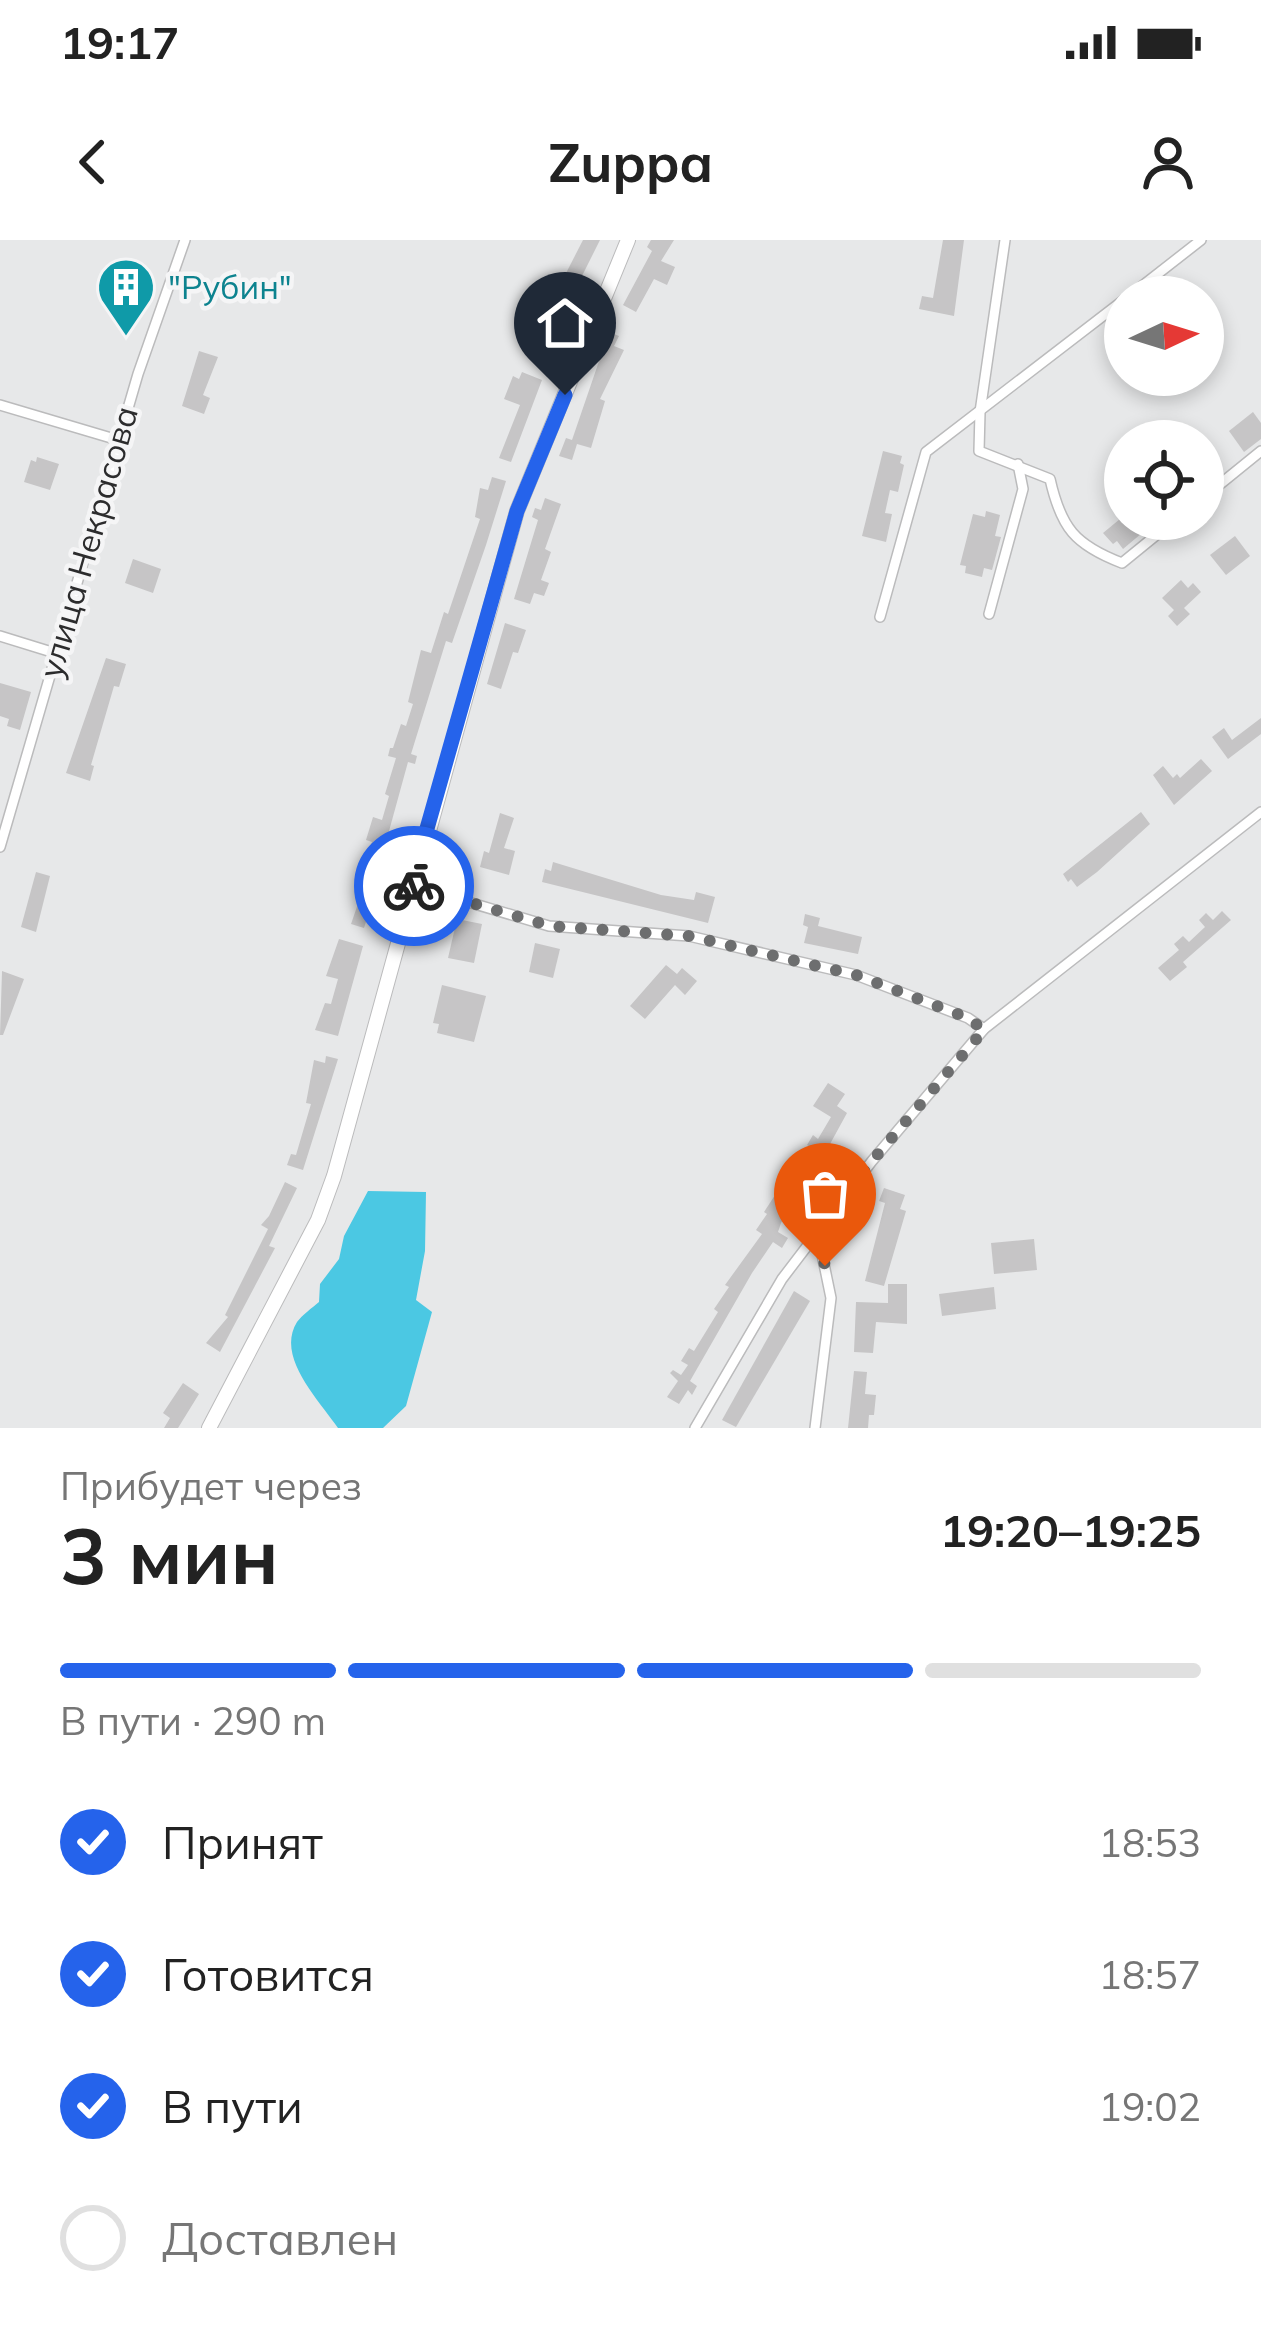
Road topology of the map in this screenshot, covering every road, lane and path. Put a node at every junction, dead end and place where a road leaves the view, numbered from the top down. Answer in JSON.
{"nodes":[{"id":1,"x":185,"y":240,"type":"edge"},
{"id":2,"x":628,"y":240,"type":"edge"},
{"id":3,"x":1006,"y":240,"type":"edge"},
{"id":4,"x":1201,"y":240,"type":"edge"},
{"id":5,"x":1154,"y":276,"type":"edge"},
{"id":6,"x":1104,"y":315,"type":"edge"},
{"id":7,"x":0,"y":405,"type":"edge"},
{"id":8,"x":980,"y":412,"type":"junction"},
{"id":9,"x":118,"y":440,"type":"junction"},
{"id":10,"x":1261,"y":451,"type":"edge"},
{"id":11,"x":1018,"y":464,"type":"junction"},
{"id":12,"x":1224,"y":481,"type":"edge"},
{"id":13,"x":1150,"y":540,"type":"edge"},
{"id":14,"x":989,"y":614,"type":"dead end"},
{"id":15,"x":880,"y":617,"type":"dead end"},
{"id":16,"x":0,"y":636,"type":"edge"},
{"id":17,"x":55,"y":653,"type":"junction"},
{"id":18,"x":5,"y":810,"type":"edge"},
{"id":19,"x":1261,"y":812,"type":"edge"},
{"id":20,"x":0,"y":847,"type":"edge"},
{"id":21,"x":411,"y":885,"type":"junction"},
{"id":22,"x":984,"y":1030,"type":"junction"},
{"id":23,"x":818,"y":1234,"type":"junction"},
{"id":24,"x":209,"y":1428,"type":"edge"},
{"id":25,"x":695,"y":1428,"type":"edge"},
{"id":26,"x":814,"y":1428,"type":"edge"}],
"edges":[{"from":1,"to":9,"type":"street","name":"улица Некрасова"},
{"from":2,"to":21,"type":"street"},
{"from":3,"to":8,"type":"street"},
{"from":4,"to":5,"type":"street"},
{"from":6,"to":8,"type":"street"},
{"from":7,"to":9,"type":"street"},
{"from":8,"to":11,"type":"street"},
{"from":8,"to":15,"type":"street"},
{"from":9,"to":17,"type":"street","name":"улица Некрасова"},
{"from":10,"to":12,"type":"street"},
{"from":11,"to":13,"type":"street"},
{"from":11,"to":14,"type":"street"},
{"from":16,"to":17,"type":"street"},
{"from":17,"to":18,"type":"street","name":"улица Некрасова"},
{"from":18,"to":20,"type":"street","name":"улица Некрасова"},
{"from":19,"to":22,"type":"street"},
{"from":21,"to":22,"type":"street"},
{"from":21,"to":24,"type":"street"},
{"from":22,"to":23,"type":"street"},
{"from":23,"to":25,"type":"street"},
{"from":23,"to":26,"type":"street"}]}
